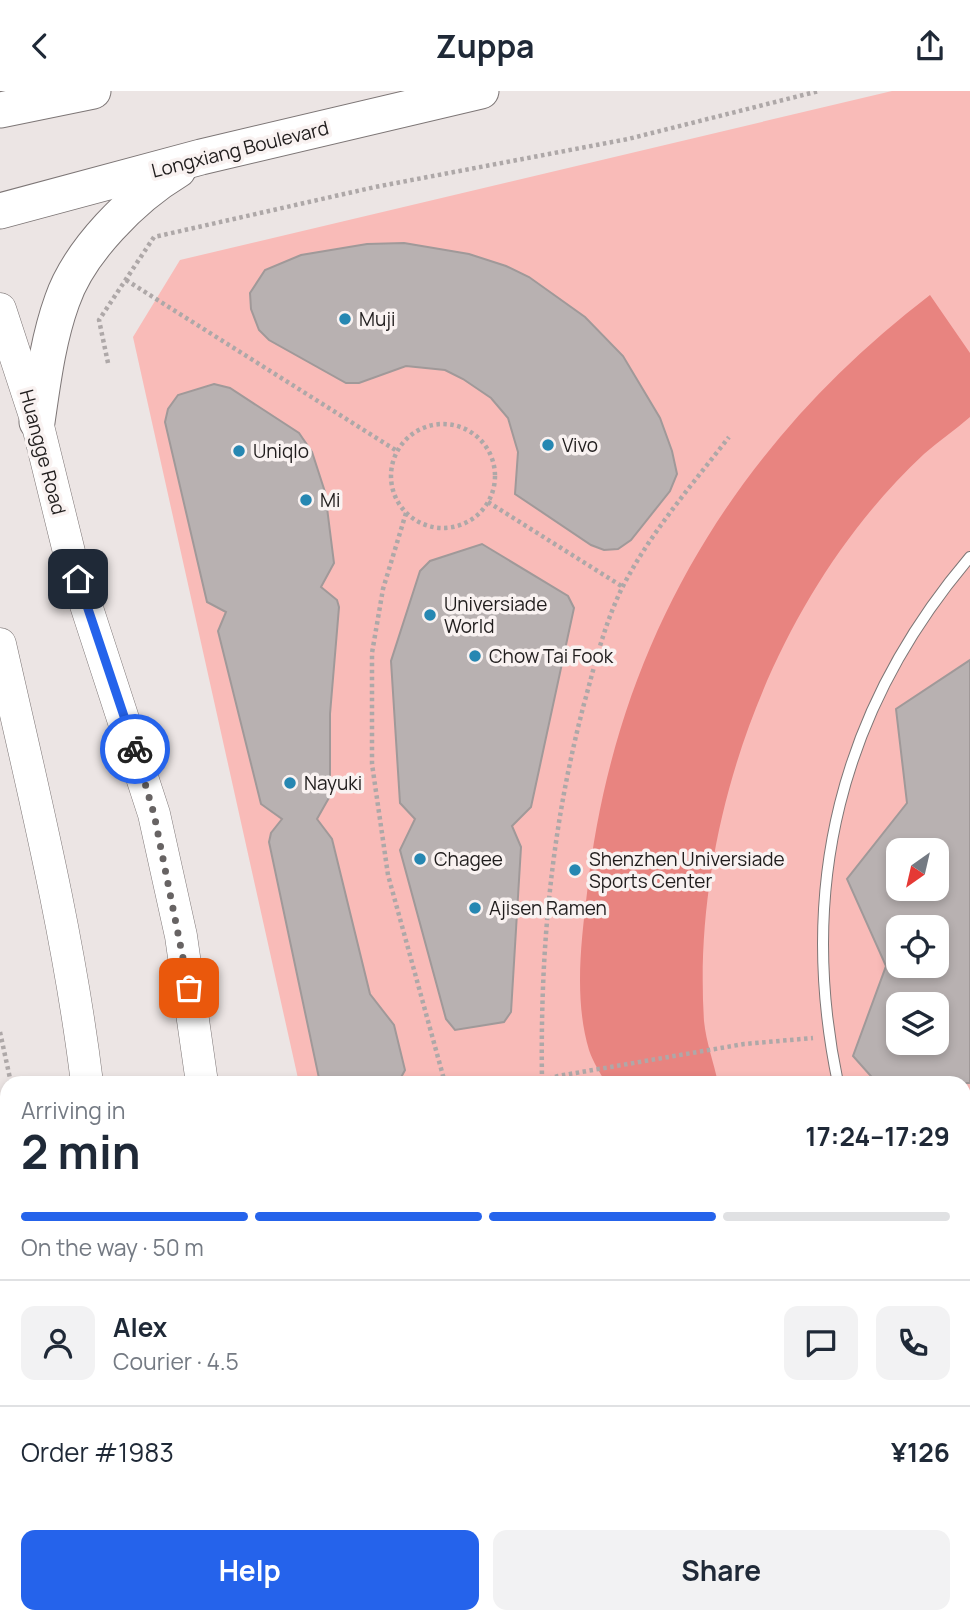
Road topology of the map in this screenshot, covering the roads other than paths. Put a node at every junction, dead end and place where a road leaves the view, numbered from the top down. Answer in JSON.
{"nodes":[{"id":1,"x":93,"y":91,"type":"edge"},
{"id":2,"x":481,"y":91,"type":"edge"},
{"id":3,"x":0,"y":110,"type":"edge"},
{"id":4,"x":201,"y":157,"type":"junction"},
{"id":5,"x":0,"y":211,"type":"edge"},
{"id":6,"x":0,"y":309,"type":"edge"},
{"id":7,"x":37,"y":422,"type":"junction"},
{"id":8,"x":970,"y":557,"type":"edge"},
{"id":9,"x":0,"y":644,"type":"edge"},
{"id":10,"x":87,"y":1076,"type":"edge"},
{"id":11,"x":201,"y":1076,"type":"edge"},
{"id":12,"x":836,"y":1076,"type":"edge"}],
"edges":[{"from":1,"to":3,"type":"main road"},
{"from":2,"to":4,"type":"main road","name":"Longxiang Boulevard"},
{"from":4,"to":5,"type":"main road","name":"Longxiang Boulevard"},
{"from":4,"to":7,"type":"main road"},
{"from":6,"to":7,"type":"main road","name":"Huangge Road"},
{"from":7,"to":11,"type":"main road","name":"Huangge Road"},
{"from":8,"to":12,"type":"lane"},
{"from":9,"to":10,"type":"main road"}]}
